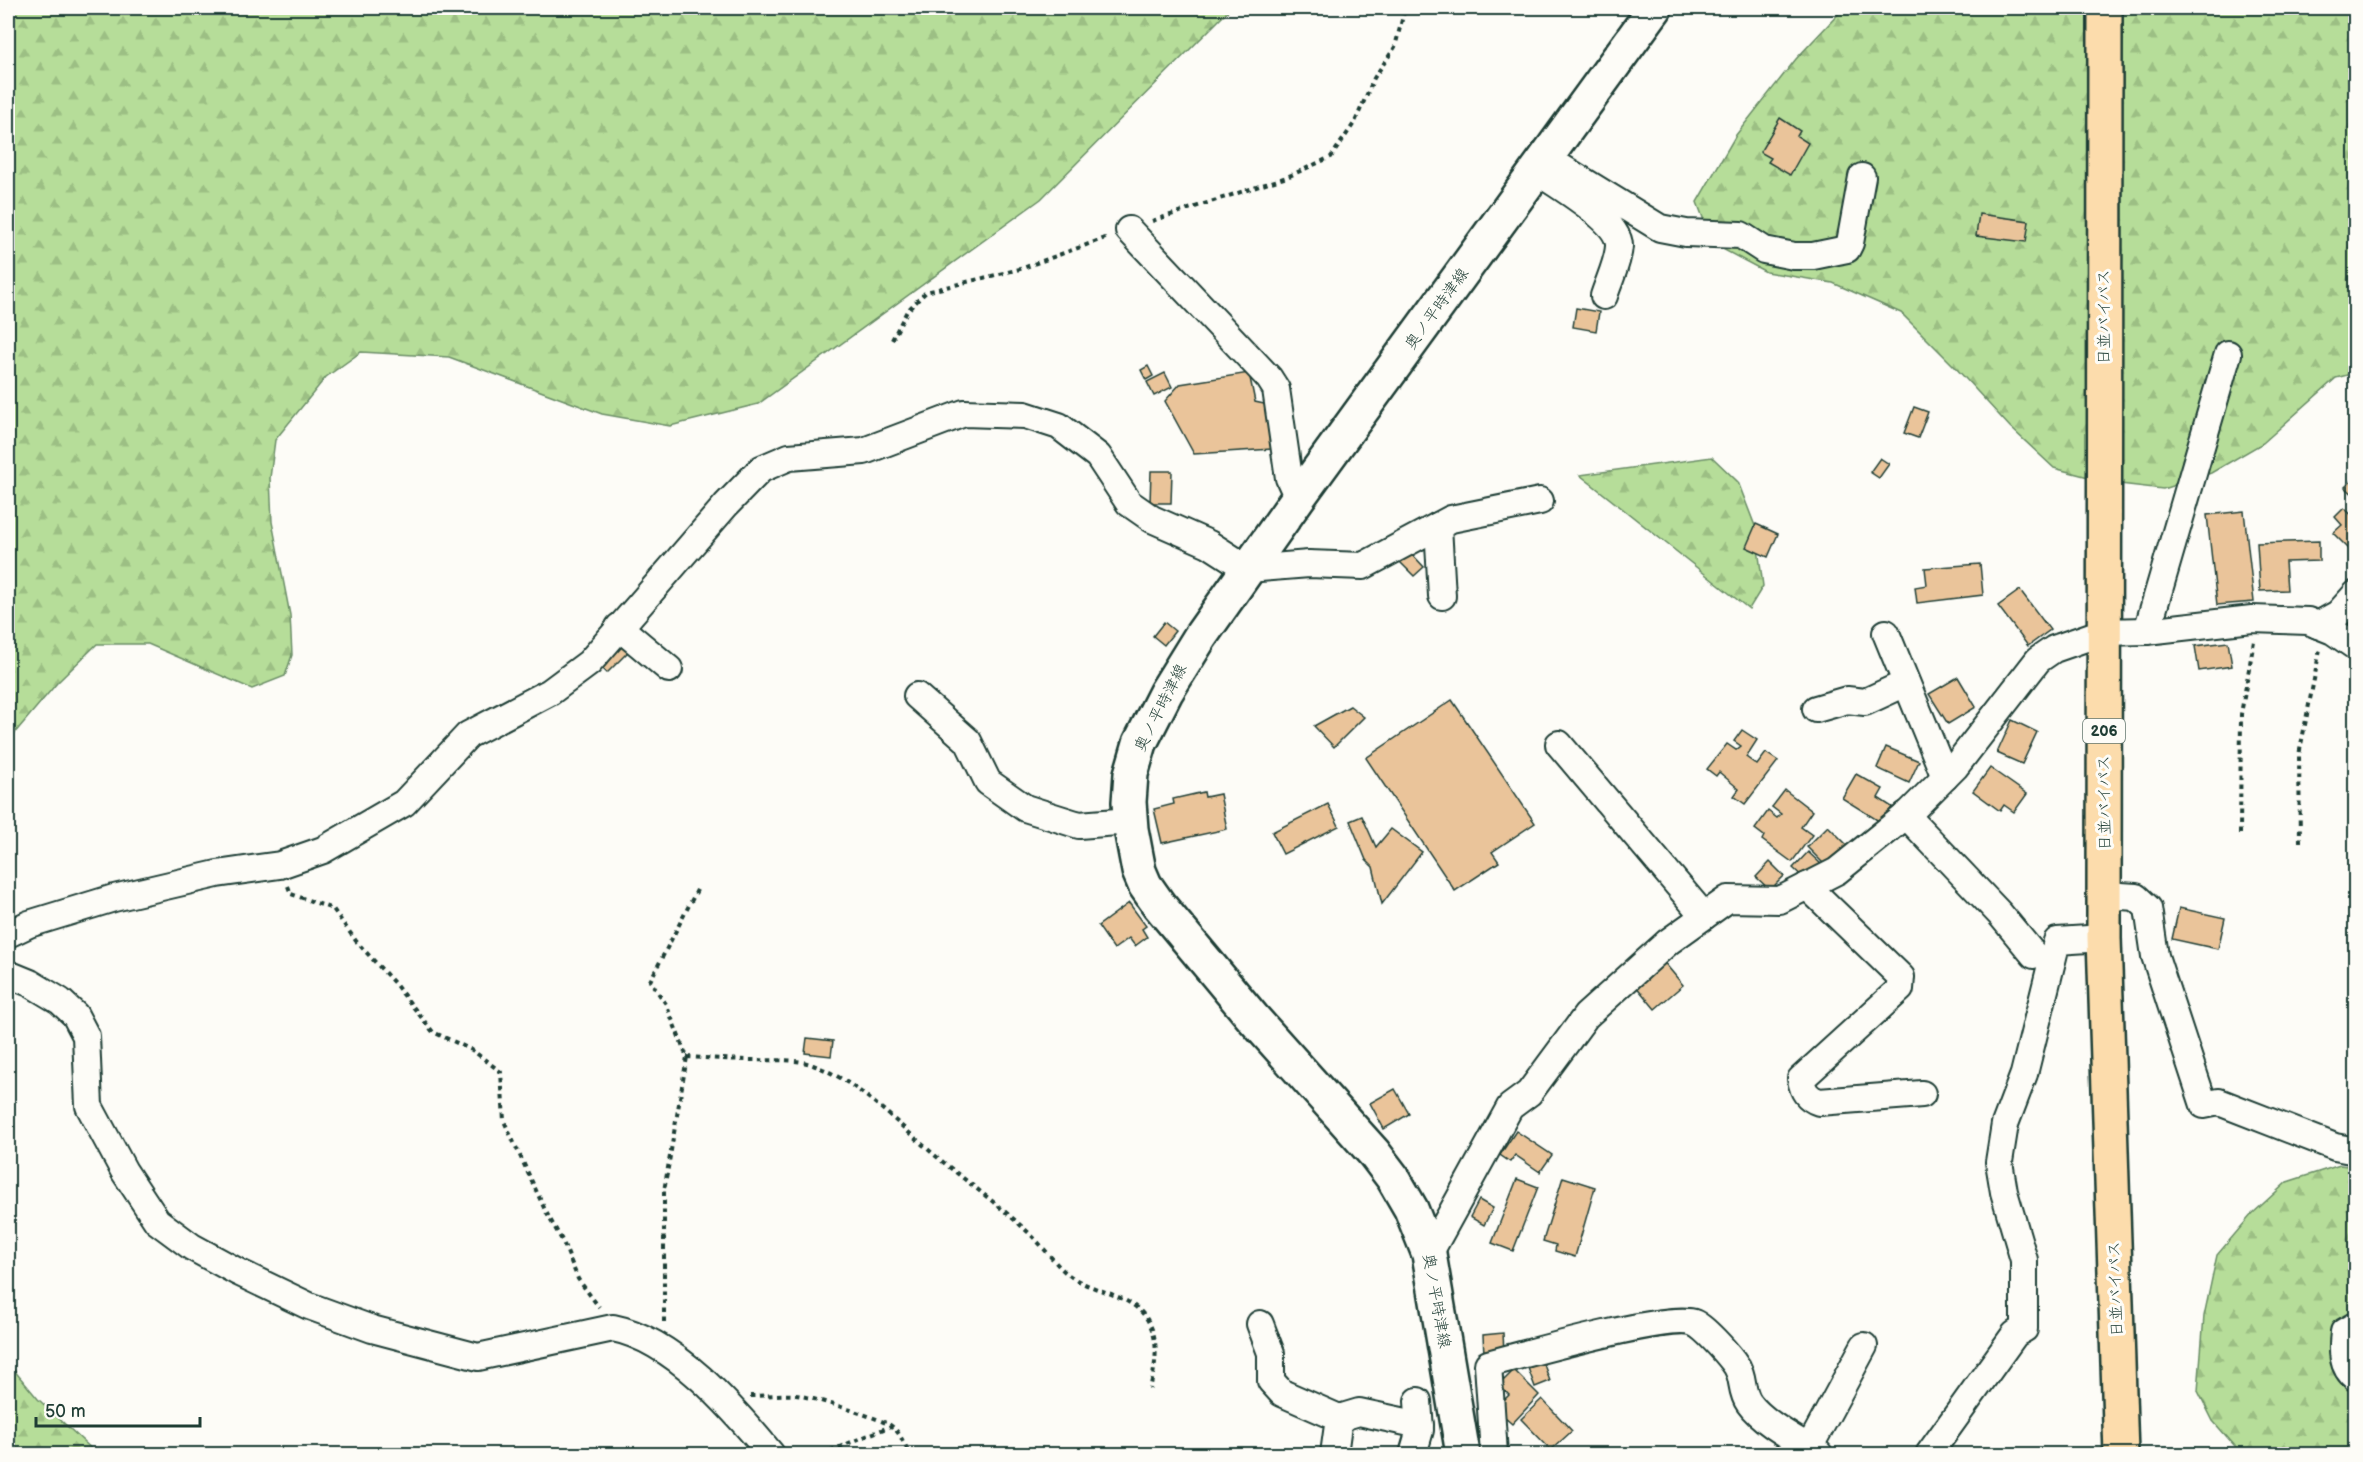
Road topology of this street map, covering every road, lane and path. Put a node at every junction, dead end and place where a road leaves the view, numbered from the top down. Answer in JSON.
{"nodes":[{"id":1,"x":1405,"y":8,"type":"edge"},
{"id":2,"x":1655,"y":8,"type":"edge"},
{"id":3,"x":2105,"y":8,"type":"edge"},
{"id":4,"x":1542,"y":164,"type":"junction"},
{"id":5,"x":1862,"y":177,"type":"dead end"},
{"id":6,"x":1129,"y":230,"type":"junction"},
{"id":7,"x":1604,"y":296,"type":"dead end"},
{"id":8,"x":892,"y":340,"type":"dead end"},
{"id":9,"x":2228,"y":354,"type":"dead end"},
{"id":10,"x":1298,"y":498,"type":"junction"},
{"id":11,"x":1540,"y":501,"type":"dead end"},
{"id":12,"x":1438,"y":526,"type":"junction"},
{"id":13,"x":1248,"y":569,"type":"junction"},
{"id":14,"x":2355,"y":594,"type":"edge"},
{"id":15,"x":1442,"y":596,"type":"dead end"},
{"id":16,"x":2258,"y":619,"type":"junction"},
{"id":17,"x":2321,"y":626,"type":"junction"},
{"id":18,"x":619,"y":627,"type":"junction"},
{"id":19,"x":2146,"y":631,"type":"junction"},
{"id":20,"x":2103,"y":632,"type":"junction"},
{"id":21,"x":1886,"y":633,"type":"dead end"},
{"id":22,"x":2355,"y":646,"type":"edge"},
{"id":23,"x":669,"y":669,"type":"dead end"},
{"id":24,"x":1906,"y":683,"type":"junction"},
{"id":25,"x":916,"y":696,"type":"dead end"},
{"id":26,"x":1816,"y":709,"type":"dead end"},
{"id":27,"x":1559,"y":744,"type":"dead end"},
{"id":28,"x":1945,"y":777,"type":"junction"},
{"id":29,"x":1906,"y":815,"type":"junction"},
{"id":30,"x":1130,"y":821,"type":"junction"},
{"id":31,"x":2240,"y":834,"type":"dead end"},
{"id":32,"x":2300,"y":842,"type":"dead end"},
{"id":33,"x":280,"y":865,"type":"junction"},
{"id":34,"x":1807,"y":886,"type":"junction"},
{"id":35,"x":698,"y":888,"type":"dead end"},
{"id":36,"x":2106,"y":895,"type":"junction"},
{"id":37,"x":1704,"y":916,"type":"junction"},
{"id":38,"x":8,"y":934,"type":"edge"},
{"id":39,"x":2104,"y":938,"type":"junction"},
{"id":40,"x":2034,"y":955,"type":"dead end"},
{"id":41,"x":8,"y":974,"type":"edge"},
{"id":42,"x":687,"y":1056,"type":"junction"},
{"id":43,"x":1922,"y":1094,"type":"dead end"},
{"id":44,"x":2355,"y":1151,"type":"edge"},
{"id":45,"x":1429,"y":1254,"type":"junction"},
{"id":46,"x":1260,"y":1324,"type":"dead end"},
{"id":47,"x":2355,"y":1325,"type":"edge"},
{"id":48,"x":613,"y":1328,"type":"junction"},
{"id":49,"x":1864,"y":1346,"type":"dead end"},
{"id":50,"x":663,"y":1347,"type":"junction"},
{"id":51,"x":2355,"y":1378,"type":"edge"},
{"id":52,"x":1150,"y":1389,"type":"dead end"},
{"id":53,"x":718,"y":1395,"type":"junction"},
{"id":54,"x":1339,"y":1418,"type":"junction"},
{"id":55,"x":891,"y":1426,"type":"junction"},
{"id":56,"x":1814,"y":1451,"type":"edge"},
{"id":57,"x":771,"y":1455,"type":"edge"},
{"id":58,"x":822,"y":1455,"type":"edge"},
{"id":59,"x":911,"y":1455,"type":"edge"},
{"id":60,"x":1334,"y":1455,"type":"edge"},
{"id":61,"x":1413,"y":1455,"type":"edge"},
{"id":62,"x":1463,"y":1455,"type":"edge"},
{"id":63,"x":1494,"y":1455,"type":"edge"},
{"id":64,"x":1929,"y":1455,"type":"edge"},
{"id":65,"x":2121,"y":1455,"type":"edge"}],
"edges":[{"from":1,"to":6,"type":"path"},
{"from":2,"to":4,"type":"main road","name":"奥ノ平時津線"},
{"from":3,"to":20,"type":"highway","name":"日並バイパス","number":"206"},
{"from":4,"to":5,"type":"street"},
{"from":4,"to":7,"type":"street"},
{"from":4,"to":10,"type":"main road","name":"奥ノ平時津線"},
{"from":6,"to":8,"type":"path"},
{"from":6,"to":10,"type":"street"},
{"from":9,"to":19,"type":"street"},
{"from":10,"to":13,"type":"main road","name":"奥ノ平時津線"},
{"from":11,"to":12,"type":"street"},
{"from":12,"to":13,"type":"street"},
{"from":12,"to":15,"type":"street"},
{"from":13,"to":18,"type":"street"},
{"from":13,"to":30,"type":"main road","name":"奥ノ平時津線"},
{"from":14,"to":17,"type":"street"},
{"from":16,"to":17,"type":"street"},
{"from":16,"to":19,"type":"street"},
{"from":16,"to":31,"type":"path"},
{"from":17,"to":22,"type":"street"},
{"from":17,"to":32,"type":"path"},
{"from":18,"to":23,"type":"street"},
{"from":18,"to":33,"type":"street"},
{"from":19,"to":20,"type":"street"},
{"from":20,"to":28,"type":"street"},
{"from":20,"to":36,"type":"highway","name":"日並バイパス","number":"206"},
{"from":21,"to":24,"type":"street"},
{"from":24,"to":26,"type":"street"},
{"from":24,"to":28,"type":"street"},
{"from":25,"to":30,"type":"street"},
{"from":27,"to":37,"type":"street"},
{"from":28,"to":29,"type":"street"},
{"from":29,"to":34,"type":"street"},
{"from":29,"to":40,"type":"street"},
{"from":30,"to":45,"type":"main road","name":"奥ノ平時津線"},
{"from":33,"to":38,"type":"street"},
{"from":33,"to":48,"type":"path"},
{"from":34,"to":37,"type":"street"},
{"from":34,"to":43,"type":"street"},
{"from":35,"to":42,"type":"path"},
{"from":36,"to":39,"type":"highway","name":"日並バイパス","number":"206"},
{"from":36,"to":44,"type":"street"},
{"from":37,"to":45,"type":"street"},
{"from":39,"to":64,"type":"street"},
{"from":39,"to":65,"type":"highway","name":"日並バイパス","number":"206"},
{"from":41,"to":48,"type":"street"},
{"from":42,"to":50,"type":"path"},
{"from":42,"to":52,"type":"path"},
{"from":45,"to":62,"type":"main road","name":"奥ノ平時津線"},
{"from":46,"to":54,"type":"street"},
{"from":47,"to":51,"type":"street"},
{"from":48,"to":50,"type":"street"},
{"from":49,"to":56,"type":"street"},
{"from":50,"to":53,"type":"street"},
{"from":53,"to":55,"type":"path"},
{"from":53,"to":57,"type":"street"},
{"from":54,"to":60,"type":"street"},
{"from":54,"to":61,"type":"street"},
{"from":55,"to":58,"type":"path"},
{"from":55,"to":59,"type":"path"},
{"from":56,"to":63,"type":"street"}]}
